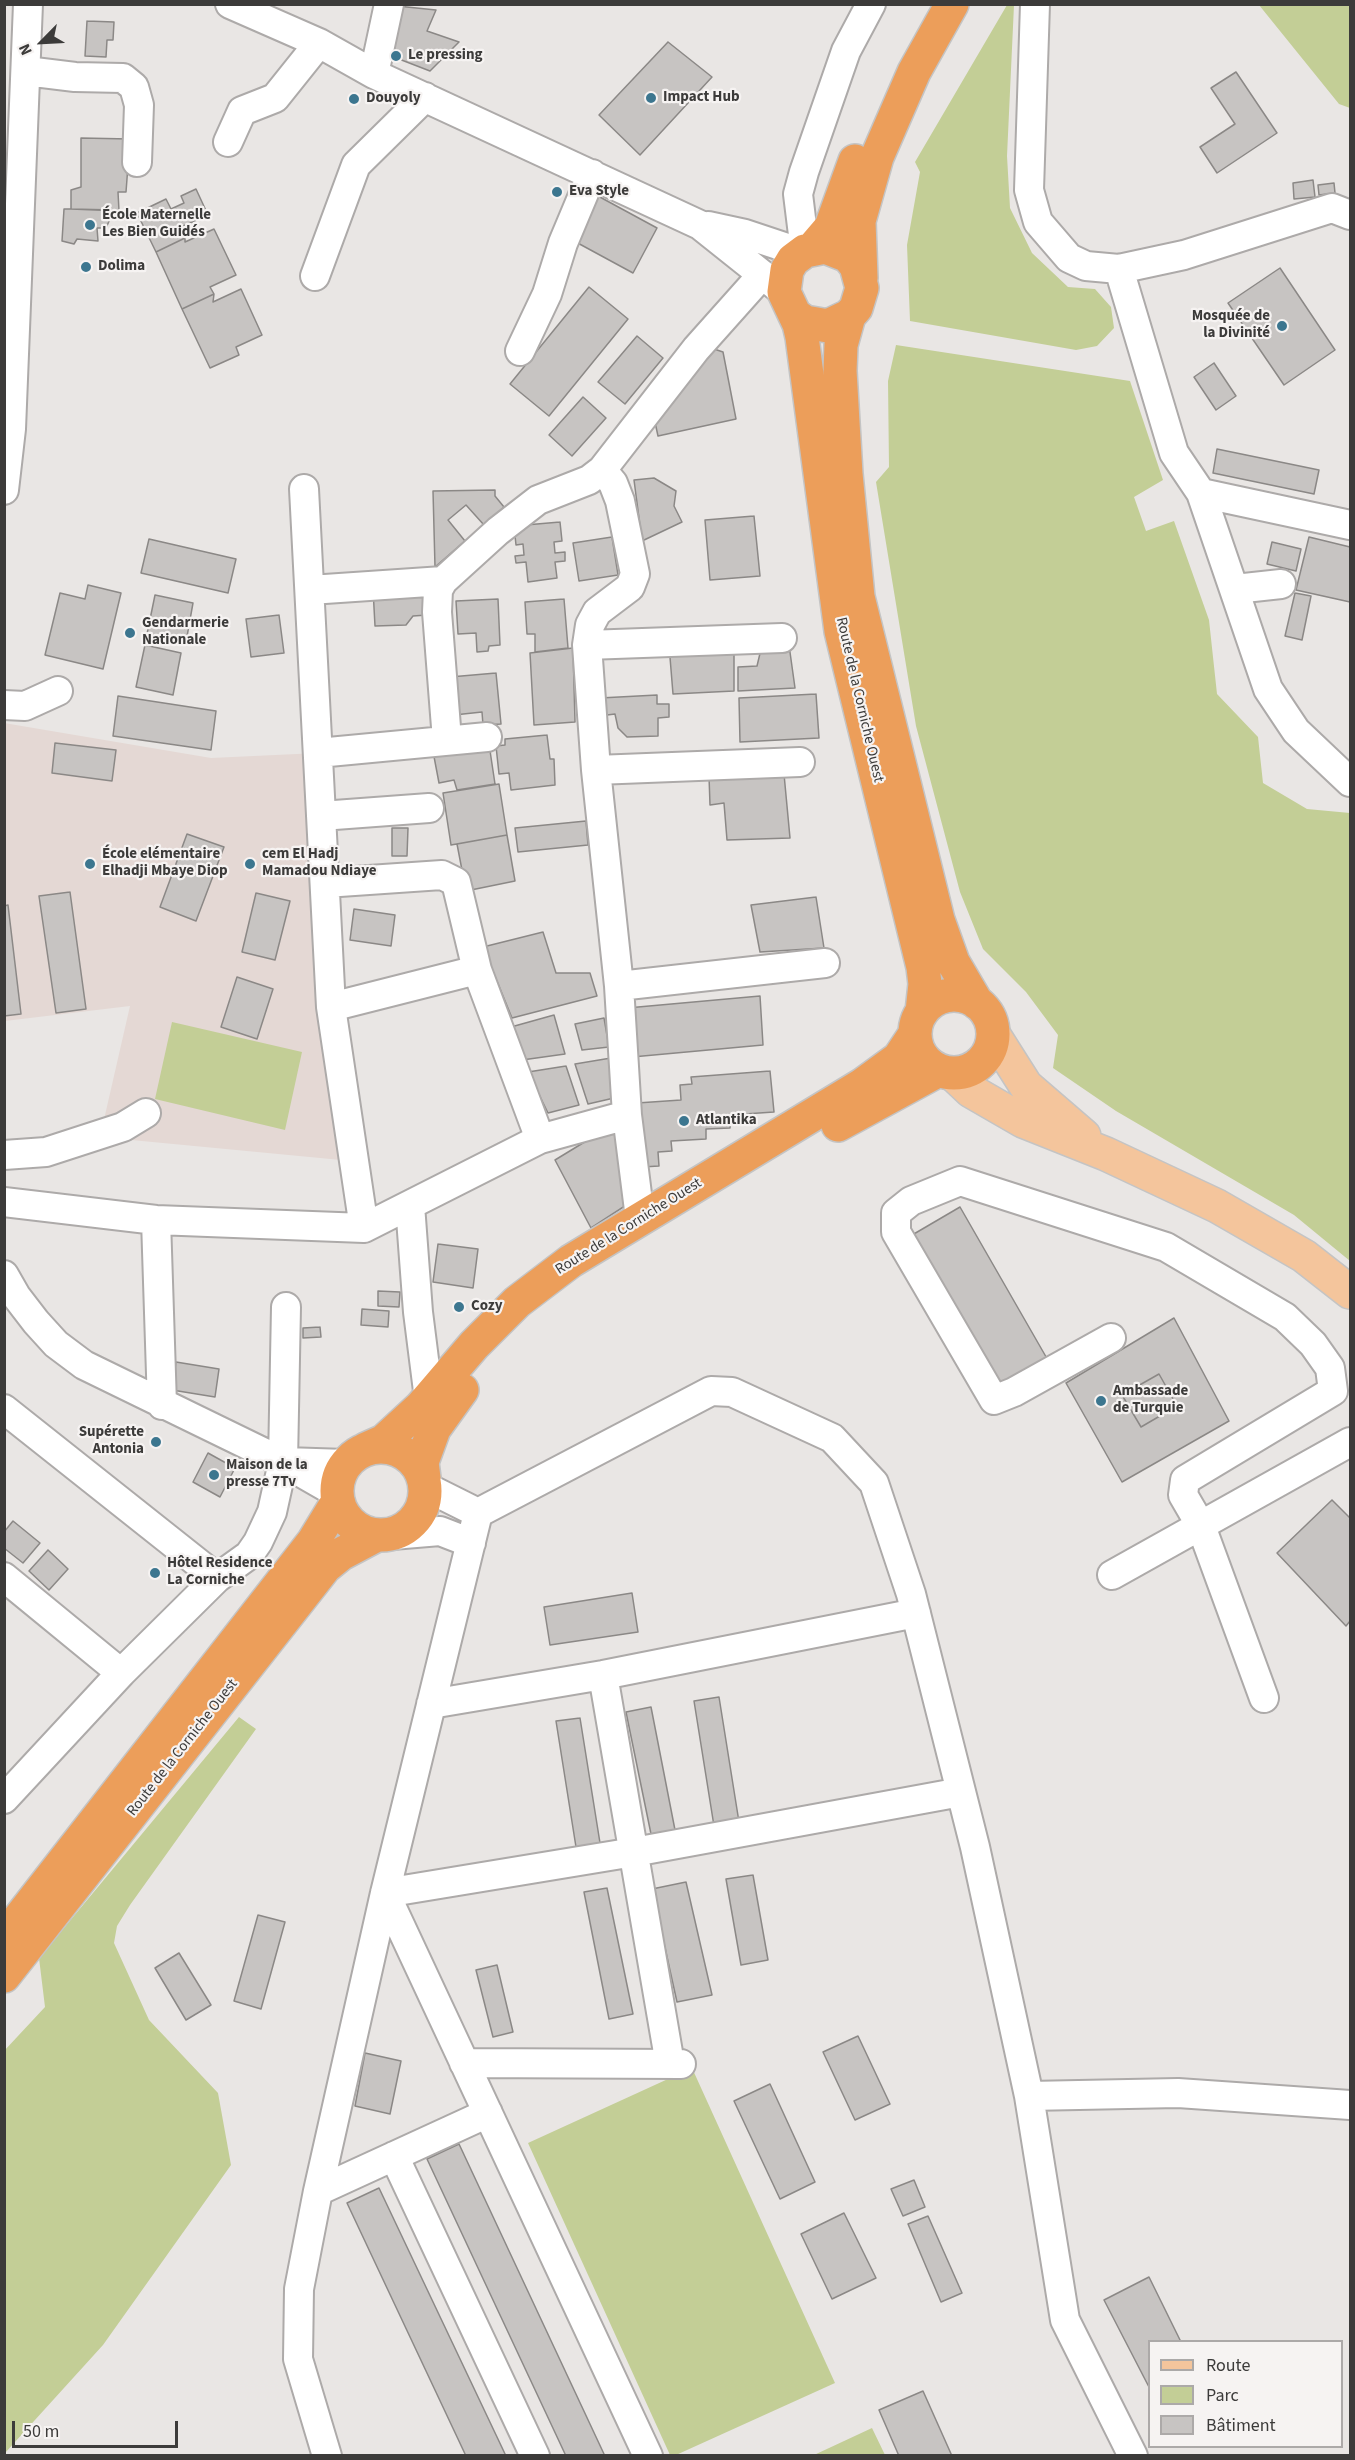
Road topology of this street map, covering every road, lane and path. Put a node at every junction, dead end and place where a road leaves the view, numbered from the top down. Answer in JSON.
{"nodes":[{"id":1,"x":28,"y":4,"type":"edge"},
{"id":2,"x":230,"y":4,"type":"edge"},
{"id":3,"x":389,"y":4,"type":"edge"},
{"id":4,"x":871,"y":4,"type":"edge"},
{"id":5,"x":927,"y":4,"type":"edge"},
{"id":6,"x":952,"y":4,"type":"edge"},
{"id":7,"x":1035,"y":4,"type":"edge"},
{"id":8,"x":318,"y":43,"type":"junction"},
{"id":9,"x":26,"y":71,"type":"junction"},
{"id":10,"x":374,"y":74,"type":"junction"},
{"id":11,"x":425,"y":98,"type":"junction"},
{"id":12,"x":228,"y":142,"type":"dead end"},
{"id":13,"x":137,"y":162,"type":"dead end"},
{"id":14,"x":592,"y":174,"type":"junction"},
{"id":15,"x":852,"y":209,"type":"junction"},
{"id":16,"x":1350,"y":215,"type":"edge"},
{"id":17,"x":700,"y":225,"type":"junction"},
{"id":18,"x":806,"y":251,"type":"junction"},
{"id":19,"x":1119,"y":269,"type":"junction"},
{"id":20,"x":315,"y":276,"type":"dead end"},
{"id":21,"x":861,"y":278,"type":"junction"},
{"id":22,"x":780,"y":294,"type":"junction"},
{"id":23,"x":849,"y":316,"type":"junction"},
{"id":24,"x":520,"y":351,"type":"dead end"},
{"id":25,"x":8,"y":429,"type":"edge"},
{"id":26,"x":602,"y":470,"type":"junction"},
{"id":27,"x":304,"y":489,"type":"dead end"},
{"id":28,"x":4,"y":490,"type":"edge"},
{"id":29,"x":1201,"y":494,"type":"junction"},
{"id":30,"x":1350,"y":525,"type":"edge"},
{"id":31,"x":443,"y":580,"type":"junction"},
{"id":32,"x":1281,"y":584,"type":"dead end"},
{"id":33,"x":1235,"y":589,"type":"junction"},
{"id":34,"x":310,"y":590,"type":"junction"},
{"id":35,"x":782,"y":638,"type":"dead end"},
{"id":36,"x":587,"y":645,"type":"junction"},
{"id":37,"x":58,"y":691,"type":"dead end"},
{"id":38,"x":4,"y":705,"type":"edge"},
{"id":39,"x":487,"y":737,"type":"dead end"},
{"id":40,"x":447,"y":740,"type":"junction"},
{"id":41,"x":318,"y":753,"type":"junction"},
{"id":42,"x":800,"y":762,"type":"dead end"},
{"id":43,"x":596,"y":770,"type":"junction"},
{"id":44,"x":1350,"y":782,"type":"edge"},
{"id":45,"x":429,"y":808,"type":"dead end"},
{"id":46,"x":321,"y":816,"type":"junction"},
{"id":47,"x":325,"y":883,"type":"junction"},
{"id":48,"x":825,"y":963,"type":"dead end"},
{"id":49,"x":477,"y":970,"type":"junction"},
{"id":50,"x":619,"y":986,"type":"junction"},
{"id":51,"x":977,"y":1002,"type":"junction"},
{"id":52,"x":331,"y":1007,"type":"junction"},
{"id":53,"x":918,"y":1023,"type":"junction"},
{"id":54,"x":993,"y":1034,"type":"junction"},
{"id":55,"x":946,"y":1072,"type":"junction"},
{"id":56,"x":146,"y":1113,"type":"dead end"},
{"id":57,"x":627,"y":1115,"type":"junction"},
{"id":58,"x":540,"y":1139,"type":"junction"},
{"id":59,"x":1106,"y":1154,"type":"junction"},
{"id":60,"x":4,"y":1155,"type":"edge"},
{"id":61,"x":4,"y":1202,"type":"edge"},
{"id":62,"x":410,"y":1205,"type":"junction"},
{"id":63,"x":640,"y":1218,"type":"junction"},
{"id":64,"x":156,"y":1220,"type":"junction"},
{"id":65,"x":364,"y":1228,"type":"junction"},
{"id":66,"x":4,"y":1275,"type":"edge"},
{"id":67,"x":1350,"y":1292,"type":"edge"},
{"id":68,"x":286,"y":1307,"type":"dead end"},
{"id":69,"x":1111,"y":1338,"type":"dead end"},
{"id":70,"x":429,"y":1399,"type":"junction"},
{"id":71,"x":162,"y":1405,"type":"junction"},
{"id":72,"x":4,"y":1409,"type":"edge"},
{"id":73,"x":1350,"y":1442,"type":"edge"},
{"id":74,"x":283,"y":1462,"type":"junction"},
{"id":75,"x":347,"y":1477,"type":"junction"},
{"id":76,"x":425,"y":1483,"type":"junction"},
{"id":77,"x":478,"y":1513,"type":"junction"},
{"id":78,"x":1201,"y":1526,"type":"junction"},
{"id":79,"x":384,"y":1535,"type":"junction"},
{"id":80,"x":471,"y":1543,"type":"junction"},
{"id":81,"x":1112,"y":1575,"type":"dead end"},
{"id":82,"x":217,"y":1578,"type":"junction"},
{"id":83,"x":6,"y":1582,"type":"edge"},
{"id":84,"x":916,"y":1613,"type":"junction"},
{"id":85,"x":121,"y":1672,"type":"junction"},
{"id":86,"x":603,"y":1675,"type":"junction"},
{"id":87,"x":1264,"y":1698,"type":"dead end"},
{"id":88,"x":432,"y":1704,"type":"junction"},
{"id":89,"x":961,"y":1792,"type":"junction"},
{"id":90,"x":4,"y":1799,"type":"edge"},
{"id":91,"x":634,"y":1852,"type":"junction"},
{"id":92,"x":385,"y":1893,"type":"junction"},
{"id":93,"x":4,"y":1938,"type":"edge"},
{"id":94,"x":4,"y":1976,"type":"edge"},
{"id":95,"x":464,"y":2063,"type":"junction"},
{"id":96,"x":1029,"y":2096,"type":"junction"},
{"id":97,"x":1350,"y":2105,"type":"edge"},
{"id":98,"x":488,"y":2113,"type":"junction"},
{"id":99,"x":394,"y":2156,"type":"junction"},
{"id":100,"x":318,"y":2191,"type":"junction"},
{"id":101,"x":327,"y":2456,"type":"edge"},
{"id":102,"x":535,"y":2456,"type":"edge"},
{"id":103,"x":648,"y":2456,"type":"edge"},
{"id":104,"x":1133,"y":2456,"type":"edge"}],
"edges":[{"from":1,"to":9,"type":"street"},
{"from":2,"to":8,"type":"street"},
{"from":3,"to":10,"type":"street"},
{"from":4,"to":18,"type":"street"},
{"from":5,"to":15,"type":"highway"},
{"from":6,"to":15,"type":"highway"},
{"from":7,"to":19,"type":"street"},
{"from":8,"to":10,"type":"street"},
{"from":8,"to":12,"type":"street"},
{"from":9,"to":13,"type":"street"},
{"from":9,"to":25,"type":"street"},
{"from":10,"to":11,"type":"street"},
{"from":11,"to":14,"type":"street"},
{"from":11,"to":20,"type":"street"},
{"from":14,"to":17,"type":"street"},
{"from":14,"to":24,"type":"street"},
{"from":15,"to":18,"type":"highway"},
{"from":15,"to":21,"type":"highway"},
{"from":16,"to":19,"type":"street"},
{"from":17,"to":18,"type":"street"},
{"from":17,"to":22,"type":"street"},
{"from":18,"to":21,"type":"highway"},
{"from":18,"to":22,"type":"highway"},
{"from":19,"to":29,"type":"street"},
{"from":21,"to":23,"type":"highway"},
{"from":22,"to":23,"type":"highway"},
{"from":22,"to":26,"type":"street"},
{"from":22,"to":53,"type":"highway","name":"Route de la Corniche Ouest"},
{"from":23,"to":51,"type":"highway","name":"Route de la Corniche Ouest"},
{"from":25,"to":28,"type":"street"},
{"from":26,"to":31,"type":"street"},
{"from":26,"to":36,"type":"street"},
{"from":27,"to":34,"type":"street"},
{"from":29,"to":30,"type":"street"},
{"from":29,"to":33,"type":"street"},
{"from":31,"to":34,"type":"street"},
{"from":31,"to":40,"type":"street"},
{"from":32,"to":33,"type":"street"},
{"from":33,"to":44,"type":"street"},
{"from":34,"to":41,"type":"street"},
{"from":35,"to":36,"type":"street"},
{"from":36,"to":43,"type":"street"},
{"from":37,"to":38,"type":"street"},
{"from":39,"to":40,"type":"street"},
{"from":40,"to":41,"type":"street"},
{"from":41,"to":46,"type":"street"},
{"from":42,"to":43,"type":"street"},
{"from":43,"to":50,"type":"street"},
{"from":45,"to":46,"type":"street"},
{"from":46,"to":47,"type":"street"},
{"from":47,"to":49,"type":"street"},
{"from":47,"to":52,"type":"street"},
{"from":48,"to":50,"type":"street"},
{"from":49,"to":52,"type":"street"},
{"from":49,"to":58,"type":"street"},
{"from":50,"to":57,"type":"street"},
{"from":51,"to":53,"type":"highway"},
{"from":51,"to":54,"type":"highway"},
{"from":52,"to":65,"type":"street"},
{"from":53,"to":55,"type":"highway"},
{"from":53,"to":63,"type":"highway","name":"Route de la Corniche Ouest"},
{"from":54,"to":55,"type":"highway"},
{"from":54,"to":59,"type":"main road"},
{"from":55,"to":59,"type":"main road"},
{"from":55,"to":76,"type":"highway","name":"Route de la Corniche Ouest"},
{"from":56,"to":60,"type":"street"},
{"from":57,"to":58,"type":"street"},
{"from":57,"to":63,"type":"street"},
{"from":58,"to":62,"type":"street"},
{"from":59,"to":67,"type":"main road"},
{"from":61,"to":64,"type":"street"},
{"from":62,"to":65,"type":"street"},
{"from":62,"to":70,"type":"street"},
{"from":63,"to":70,"type":"highway","name":"Route de la Corniche Ouest"},
{"from":64,"to":65,"type":"street"},
{"from":64,"to":71,"type":"street"},
{"from":66,"to":71,"type":"street"},
{"from":68,"to":74,"type":"street"},
{"from":69,"to":78,"type":"street"},
{"from":70,"to":75,"type":"highway","name":"Route de la Corniche Ouest"},
{"from":71,"to":74,"type":"street"},
{"from":72,"to":82,"type":"street"},
{"from":73,"to":78,"type":"street"},
{"from":74,"to":75,"type":"street"},
{"from":74,"to":82,"type":"street"},
{"from":75,"to":76,"type":"highway"},
{"from":75,"to":79,"type":"highway"},
{"from":75,"to":93,"type":"highway","name":"Route de la Corniche Ouest"},
{"from":76,"to":77,"type":"street"},
{"from":76,"to":79,"type":"highway"},
{"from":77,"to":80,"type":"street"},
{"from":77,"to":84,"type":"street"},
{"from":78,"to":81,"type":"street"},
{"from":78,"to":87,"type":"street"},
{"from":79,"to":80,"type":"street"},
{"from":79,"to":94,"type":"highway","name":"Route de la Corniche Ouest"},
{"from":80,"to":88,"type":"street"},
{"from":82,"to":85,"type":"street"},
{"from":83,"to":85,"type":"street"},
{"from":84,"to":86,"type":"street"},
{"from":84,"to":89,"type":"street"},
{"from":85,"to":90,"type":"street"},
{"from":86,"to":88,"type":"street"},
{"from":86,"to":91,"type":"street"},
{"from":88,"to":92,"type":"street"},
{"from":89,"to":91,"type":"street"},
{"from":89,"to":96,"type":"street"},
{"from":91,"to":92,"type":"street"},
{"from":91,"to":95,"type":"street"},
{"from":92,"to":95,"type":"street"},
{"from":92,"to":100,"type":"street"},
{"from":95,"to":98,"type":"street"},
{"from":96,"to":97,"type":"street"},
{"from":96,"to":104,"type":"street"},
{"from":98,"to":99,"type":"street"},
{"from":98,"to":103,"type":"street"},
{"from":99,"to":100,"type":"street"},
{"from":99,"to":102,"type":"street"},
{"from":100,"to":101,"type":"street"}]}
